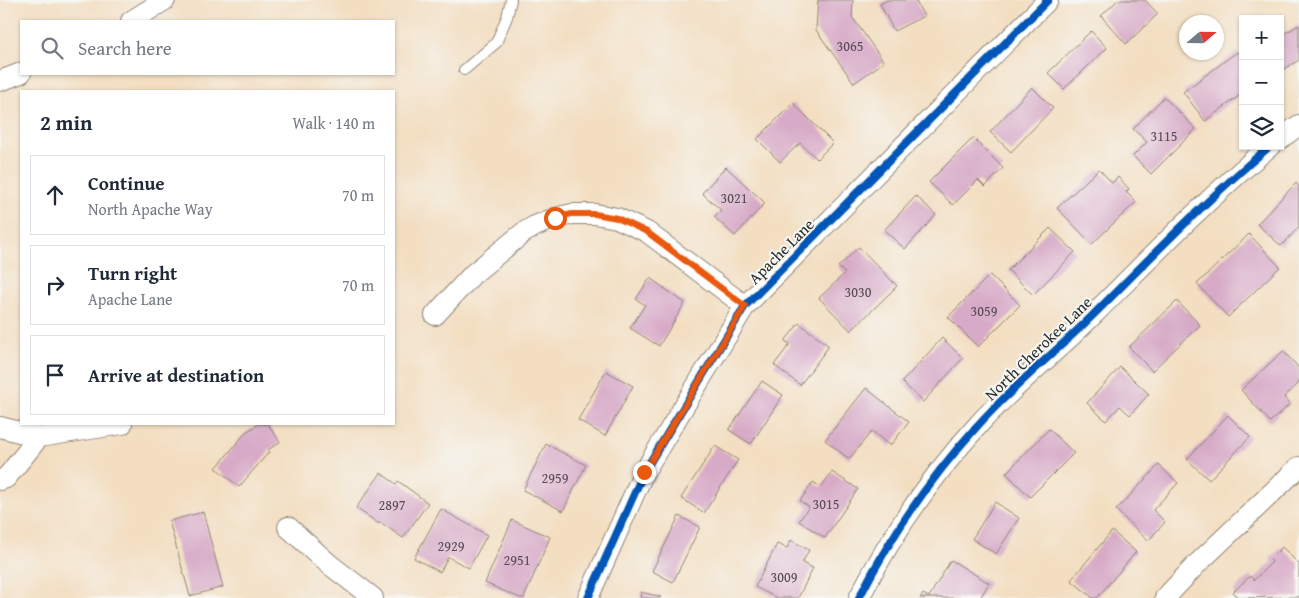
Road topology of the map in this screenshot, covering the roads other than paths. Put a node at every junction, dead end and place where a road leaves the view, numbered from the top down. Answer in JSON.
{"nodes":[{"id":1,"x":165,"y":0,"type":"edge"},
{"id":2,"x":512,"y":0,"type":"edge"},
{"id":3,"x":1048,"y":0,"type":"edge"},
{"id":4,"x":133,"y":20,"type":"edge"},
{"id":5,"x":464,"y":70,"type":"dead end"},
{"id":6,"x":20,"y":74,"type":"edge"},
{"id":7,"x":0,"y":81,"type":"edge"},
{"id":8,"x":1299,"y":125,"type":"edge"},
{"id":9,"x":1284,"y":135,"type":"edge"},
{"id":10,"x":1265,"y":150,"type":"edge"},
{"id":11,"x":745,"y":306,"type":"junction"},
{"id":12,"x":435,"y":315,"type":"dead end"},
{"id":13,"x":116,"y":425,"type":"edge"},
{"id":14,"x":0,"y":427,"type":"edge"},
{"id":15,"x":40,"y":437,"type":"junction"},
{"id":16,"x":1299,"y":467,"type":"edge"},
{"id":17,"x":0,"y":480,"type":"edge"},
{"id":18,"x":288,"y":527,"type":"dead end"},
{"id":19,"x":373,"y":598,"type":"edge"},
{"id":20,"x":588,"y":598,"type":"edge"},
{"id":21,"x":859,"y":598,"type":"edge"},
{"id":22,"x":1165,"y":598,"type":"edge"}],
"edges":[{"from":1,"to":4,"type":"street"},
{"from":2,"to":5,"type":"lane"},
{"from":3,"to":11,"type":"street","name":"Apache Lane"},
{"from":6,"to":7,"type":"street"},
{"from":8,"to":9,"type":"street"},
{"from":10,"to":21,"type":"street","name":"North Cherokee Lane"},
{"from":11,"to":12,"type":"street"},
{"from":11,"to":20,"type":"street","name":"Apache Lane"},
{"from":13,"to":15,"type":"street"},
{"from":14,"to":15,"type":"street"},
{"from":15,"to":17,"type":"street"},
{"from":16,"to":22,"type":"street"},
{"from":18,"to":19,"type":"street"}]}
